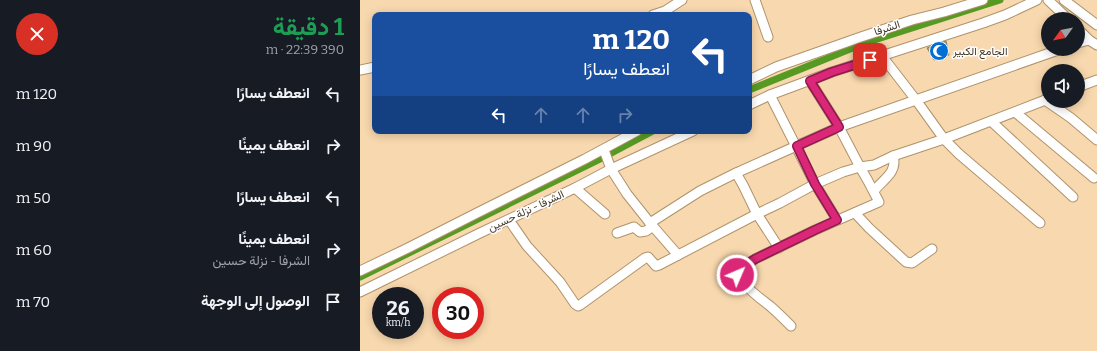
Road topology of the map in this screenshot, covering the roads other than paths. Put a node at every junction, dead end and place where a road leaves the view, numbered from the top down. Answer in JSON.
{"nodes":[{"id":1,"x":682,"y":0,"type":"edge"},
{"id":2,"x":755,"y":0,"type":"edge"},
{"id":3,"x":983,"y":0,"type":"edge"},
{"id":4,"x":1037,"y":0,"type":"edge"},
{"id":5,"x":1048,"y":0,"type":"edge"},
{"id":6,"x":1064,"y":0,"type":"edge"},
{"id":7,"x":662,"y":12,"type":"edge"},
{"id":8,"x":1061,"y":12,"type":"edge"},
{"id":9,"x":1097,"y":25,"type":"edge"},
{"id":10,"x":1085,"y":36,"type":"edge"},
{"id":11,"x":768,"y":37,"type":"dead end"},
{"id":12,"x":1089,"y":40,"type":"junction"},
{"id":13,"x":1085,"y":41,"type":"edge"},
{"id":14,"x":1097,"y":45,"type":"edge"},
{"id":15,"x":882,"y":56,"type":"junction"},
{"id":16,"x":1041,"y":56,"type":"edge"},
{"id":17,"x":372,"y":68,"type":"edge"},
{"id":18,"x":360,"y":70,"type":"edge"},
{"id":19,"x":752,"y":79,"type":"edge"},
{"id":20,"x":1097,"y":80,"type":"edge"},
{"id":21,"x":810,"y":81,"type":"junction"},
{"id":22,"x":1085,"y":84,"type":"edge"},
{"id":23,"x":770,"y":96,"type":"junction"},
{"id":24,"x":916,"y":100,"type":"junction"},
{"id":25,"x":1041,"y":101,"type":"edge"},
{"id":26,"x":752,"y":104,"type":"edge"},
{"id":27,"x":1058,"y":108,"type":"edge"},
{"id":28,"x":1015,"y":112,"type":"junction"},
{"id":29,"x":991,"y":121,"type":"junction"},
{"id":30,"x":839,"y":127,"type":"junction"},
{"id":31,"x":634,"y":134,"type":"edge"},
{"id":32,"x":683,"y":134,"type":"edge"},
{"id":33,"x":944,"y":139,"type":"junction"},
{"id":34,"x":1097,"y":140,"type":"edge"},
{"id":35,"x":797,"y":146,"type":"junction"},
{"id":36,"x":893,"y":156,"type":"junction"},
{"id":37,"x":607,"y":158,"type":"junction"},
{"id":38,"x":860,"y":167,"type":"junction"},
{"id":39,"x":736,"y":173,"type":"junction"},
{"id":40,"x":1094,"y":178,"type":"dead end"},
{"id":41,"x":815,"y":184,"type":"junction"},
{"id":42,"x":575,"y":188,"type":"junction"},
{"id":43,"x":874,"y":191,"type":"junction"},
{"id":44,"x":1073,"y":197,"type":"dead end"},
{"id":45,"x":855,"y":213,"type":"junction"},
{"id":46,"x":605,"y":214,"type":"dead end"},
{"id":47,"x":756,"y":214,"type":"junction"},
{"id":48,"x":509,"y":220,"type":"junction"},
{"id":49,"x":837,"y":220,"type":"junction"},
{"id":50,"x":1040,"y":223,"type":"dead end"},
{"id":51,"x":652,"y":225,"type":"junction"},
{"id":52,"x":617,"y":233,"type":"dead end"},
{"id":53,"x":779,"y":248,"type":"junction"},
{"id":54,"x":932,"y":249,"type":"dead end"},
{"id":55,"x":678,"y":255,"type":"junction"},
{"id":56,"x":360,"y":271,"type":"edge"},
{"id":57,"x":360,"y":292,"type":"edge"},
{"id":58,"x":791,"y":326,"type":"dead end"}],
"edges":[{"from":1,"to":7,"type":"street"},
{"from":2,"to":11,"type":"street"},
{"from":3,"to":19,"type":"street","name":"الشرفا"},
{"from":4,"to":15,"type":"street"},
{"from":5,"to":8,"type":"street"},
{"from":6,"to":9,"type":"street"},
{"from":10,"to":12,"type":"street"},
{"from":12,"to":13,"type":"street"},
{"from":12,"to":14,"type":"street"},
{"from":15,"to":21,"type":"street"},
{"from":15,"to":24,"type":"street"},
{"from":16,"to":24,"type":"street"},
{"from":17,"to":18,"type":"street"},
{"from":20,"to":22,"type":"street"},
{"from":21,"to":23,"type":"street"},
{"from":21,"to":30,"type":"street"},
{"from":23,"to":26,"type":"street"},
{"from":23,"to":35,"type":"street"},
{"from":24,"to":30,"type":"street"},
{"from":24,"to":33,"type":"street"},
{"from":25,"to":28,"type":"street"},
{"from":27,"to":34,"type":"street"},
{"from":28,"to":29,"type":"street"},
{"from":28,"to":40,"type":"street"},
{"from":29,"to":33,"type":"street"},
{"from":29,"to":44,"type":"street"},
{"from":30,"to":35,"type":"street"},
{"from":30,"to":38,"type":"street"},
{"from":31,"to":37,"type":"street"},
{"from":32,"to":37,"type":"street","name":"الشرفا - نزلة حسين"},
{"from":33,"to":36,"type":"street"},
{"from":33,"to":50,"type":"street"},
{"from":35,"to":39,"type":"street"},
{"from":35,"to":41,"type":"street"},
{"from":36,"to":38,"type":"street"},
{"from":36,"to":43,"type":"street"},
{"from":37,"to":42,"type":"street","name":"الشرفا - نزلة حسين"},
{"from":37,"to":51,"type":"street"},
{"from":37,"to":56,"type":"street"},
{"from":38,"to":41,"type":"street"},
{"from":38,"to":43,"type":"street"},
{"from":39,"to":47,"type":"street"},
{"from":39,"to":51,"type":"street"},
{"from":41,"to":47,"type":"street"},
{"from":41,"to":49,"type":"street"},
{"from":42,"to":46,"type":"street"},
{"from":42,"to":48,"type":"street","name":"الشرفا - نزلة حسين"},
{"from":43,"to":45,"type":"street"},
{"from":45,"to":49,"type":"street"},
{"from":45,"to":54,"type":"street"},
{"from":47,"to":53,"type":"street"},
{"from":47,"to":55,"type":"street"},
{"from":48,"to":55,"type":"street"},
{"from":48,"to":57,"type":"street","name":"الشرفا - نزلة حسين"},
{"from":49,"to":53,"type":"street"},
{"from":51,"to":52,"type":"street"},
{"from":51,"to":55,"type":"street"},
{"from":53,"to":58,"type":"street"}]}
